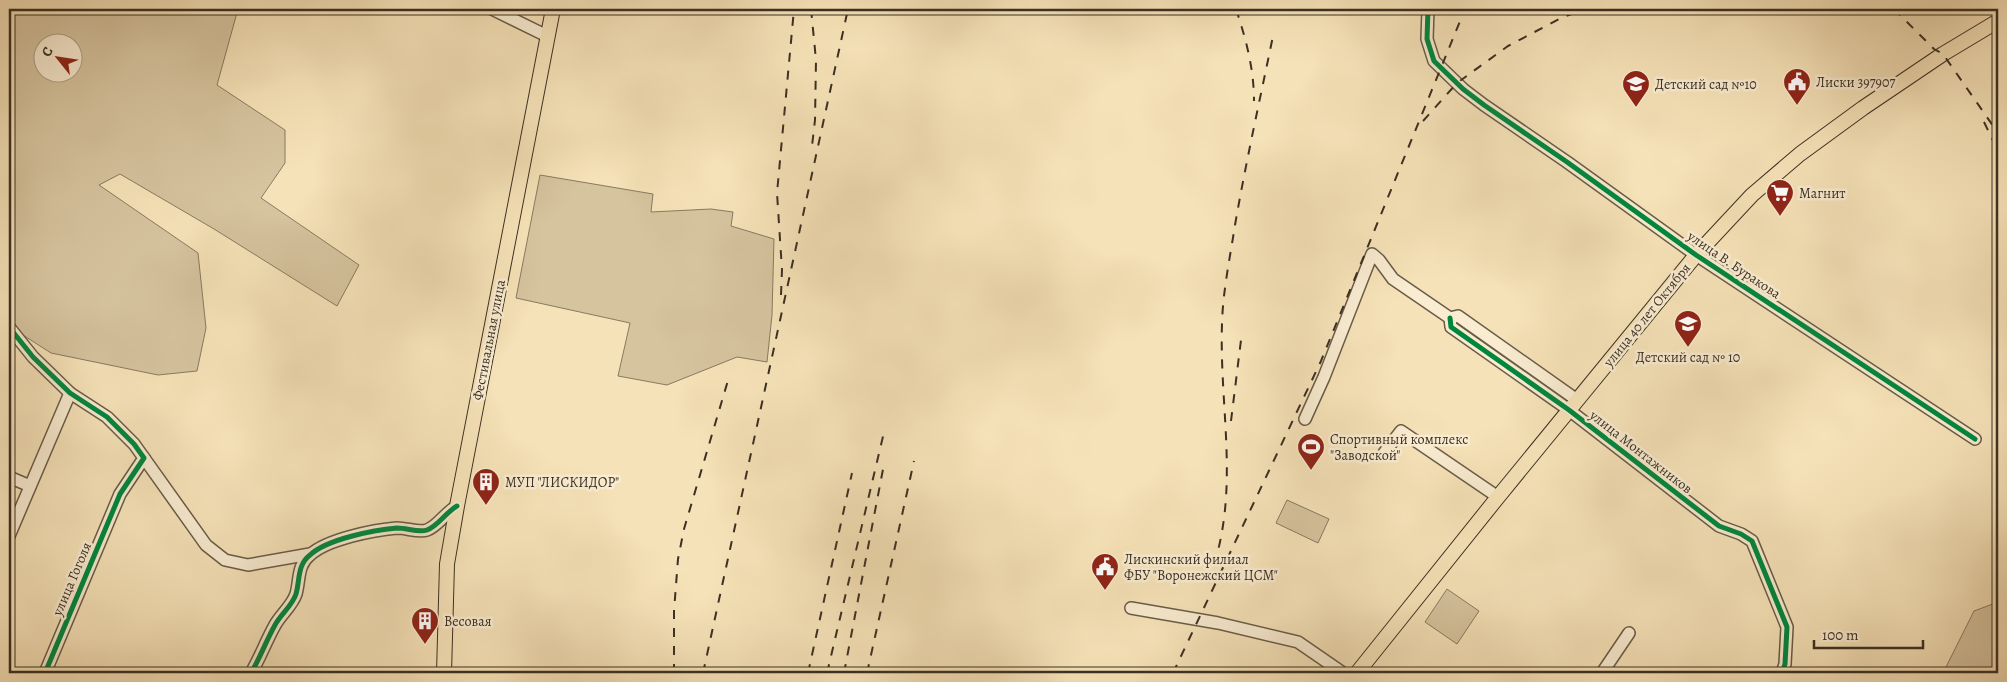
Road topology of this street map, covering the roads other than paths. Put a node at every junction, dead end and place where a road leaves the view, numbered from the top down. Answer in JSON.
{"nodes":[{"id":1,"x":492,"y":9,"type":"edge"},
{"id":2,"x":553,"y":9,"type":"edge"},
{"id":3,"x":1428,"y":9,"type":"edge"},
{"id":4,"x":1998,"y":21,"type":"edge"},
{"id":5,"x":547,"y":36,"type":"junction"},
{"id":6,"x":1696,"y":255,"type":"junction"},
{"id":7,"x":9,"y":327,"type":"edge"},
{"id":8,"x":70,"y":394,"type":"junction"},
{"id":9,"x":1573,"y":405,"type":"junction"},
{"id":10,"x":1305,"y":419,"type":"dead end"},
{"id":11,"x":1975,"y":439,"type":"dead end"},
{"id":12,"x":1384,"y":453,"type":"dead end"},
{"id":13,"x":144,"y":458,"type":"junction"},
{"id":14,"x":9,"y":477,"type":"edge"},
{"id":15,"x":30,"y":486,"type":"junction"},
{"id":16,"x":1498,"y":497,"type":"junction"},
{"id":17,"x":457,"y":506,"type":"junction"},
{"id":18,"x":9,"y":536,"type":"edge"},
{"id":19,"x":310,"y":554,"type":"junction"},
{"id":20,"x":1131,"y":608,"type":"dead end"},
{"id":21,"x":1629,"y":634,"type":"dead end"},
{"id":22,"x":1782,"y":670,"type":"edge"},
{"id":23,"x":45,"y":673,"type":"edge"},
{"id":24,"x":251,"y":673,"type":"edge"},
{"id":25,"x":444,"y":673,"type":"edge"},
{"id":26,"x":1343,"y":673,"type":"edge"},
{"id":27,"x":1356,"y":673,"type":"edge"},
{"id":28,"x":1602,"y":673,"type":"edge"}],
"edges":[{"from":1,"to":5,"type":"street"},
{"from":2,"to":5,"type":"main road","name":"Фестивальная улица"},
{"from":3,"to":6,"type":"street","name":"улица В. Буракова"},
{"from":4,"to":6,"type":"main road","name":"улица 40 лет Октября"},
{"from":5,"to":17,"type":"main road","name":"Фестивальная улица"},
{"from":6,"to":9,"type":"main road","name":"улица 40 лет Октября"},
{"from":6,"to":11,"type":"street","name":"улица В. Буракова"},
{"from":7,"to":8,"type":"street"},
{"from":8,"to":13,"type":"street"},
{"from":8,"to":15,"type":"street"},
{"from":9,"to":10,"type":"street","name":"улица Монтажников"},
{"from":9,"to":16,"type":"main road","name":"улица 40 лет Октября"},
{"from":9,"to":22,"type":"street","name":"улица Монтажников"},
{"from":12,"to":16,"type":"street"},
{"from":13,"to":19,"type":"street"},
{"from":13,"to":23,"type":"street","name":"улица Гоголя"},
{"from":14,"to":15,"type":"street"},
{"from":15,"to":18,"type":"street"},
{"from":16,"to":27,"type":"main road","name":"улица 40 лет Октября"},
{"from":17,"to":19,"type":"street"},
{"from":17,"to":25,"type":"main road","name":"Фестивальная улица"},
{"from":19,"to":24,"type":"street"},
{"from":20,"to":26,"type":"street"},
{"from":21,"to":28,"type":"street"}]}
